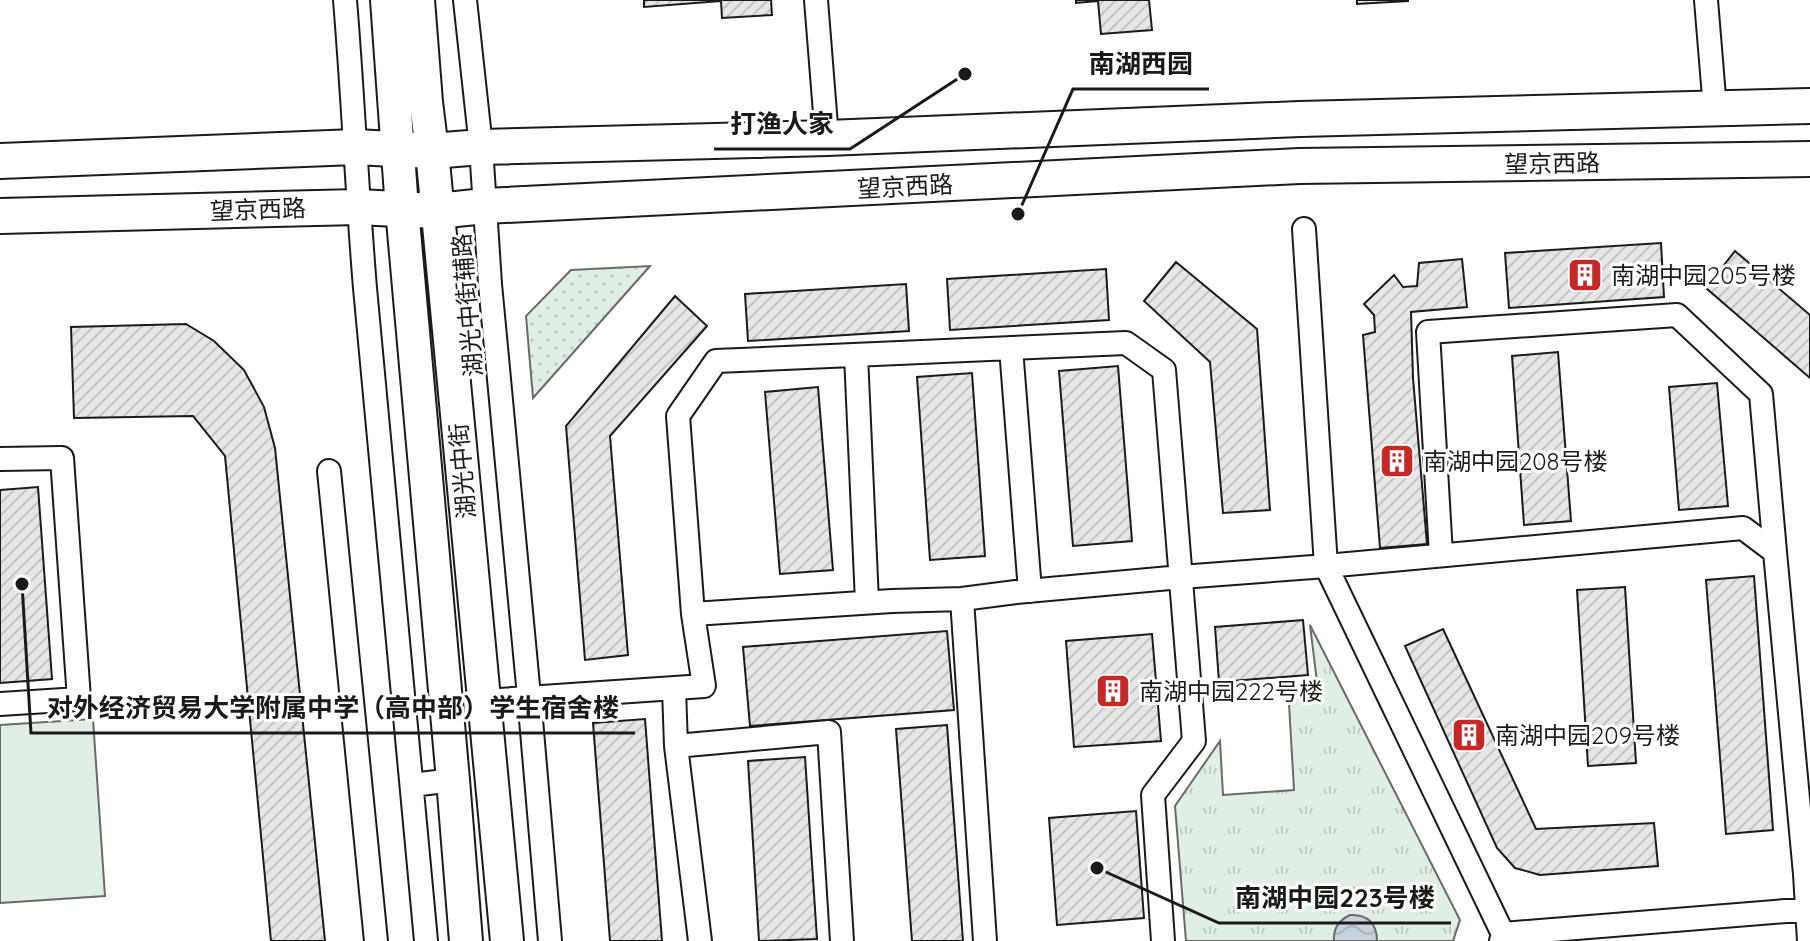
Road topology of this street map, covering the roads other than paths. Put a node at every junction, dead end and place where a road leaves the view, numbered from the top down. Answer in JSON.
{"nodes":[{"id":1,"x":345,"y":0,"type":"edge"},
{"id":2,"x":387,"y":0,"type":"edge"},
{"id":3,"x":418,"y":0,"type":"edge"},
{"id":4,"x":465,"y":0,"type":"edge"},
{"id":5,"x":816,"y":0,"type":"edge"},
{"id":6,"x":1706,"y":0,"type":"edge"},
{"id":7,"x":1810,"y":106,"type":"edge"},
{"id":8,"x":1715,"y":109,"type":"junction"},
{"id":9,"x":827,"y":138,"type":"junction"},
{"id":10,"x":355,"y":147,"type":"junction"},
{"id":11,"x":481,"y":147,"type":"junction"},
{"id":12,"x":397,"y":150,"type":"junction"},
{"id":13,"x":432,"y":151,"type":"junction"},
{"id":14,"x":1810,"y":159,"type":"edge"},
{"id":15,"x":0,"y":161,"type":"edge"},
{"id":16,"x":485,"y":206,"type":"junction"},
{"id":17,"x":358,"y":207,"type":"junction"},
{"id":18,"x":402,"y":209,"type":"junction"},
{"id":19,"x":437,"y":211,"type":"junction"},
{"id":20,"x":0,"y":216,"type":"edge"},
{"id":21,"x":1304,"y":229,"type":"dead end"},
{"id":22,"x":1011,"y":348,"type":"junction"},
{"id":23,"x":856,"y":355,"type":"junction"},
{"id":24,"x":0,"y":459,"type":"edge"},
{"id":25,"x":329,"y":471,"type":"dead end"},
{"id":26,"x":1775,"y":552,"type":"junction"},
{"id":27,"x":1441,"y":555,"type":"junction"},
{"id":28,"x":1326,"y":566,"type":"junction"},
{"id":29,"x":1181,"y":577,"type":"junction"},
{"id":30,"x":1030,"y":591,"type":"junction"},
{"id":31,"x":962,"y":599,"type":"junction"},
{"id":32,"x":867,"y":602,"type":"junction"},
{"id":33,"x":693,"y":614,"type":"junction"},
{"id":34,"x":674,"y":689,"type":"junction"},
{"id":35,"x":529,"y":696,"type":"junction"},
{"id":36,"x":484,"y":701,"type":"junction"},
{"id":37,"x":0,"y":704,"type":"edge"},
{"id":38,"x":676,"y":746,"type":"junction"},
{"id":39,"x":453,"y":780,"type":"junction"},
{"id":40,"x":412,"y":785,"type":"junction"},
{"id":41,"x":1809,"y":909,"type":"edge"},
{"id":42,"x":1502,"y":938,"type":"edge"},
{"id":43,"x":376,"y":941,"type":"edge"},
{"id":44,"x":426,"y":941,"type":"edge"},
{"id":45,"x":466,"y":941,"type":"edge"},
{"id":46,"x":507,"y":941,"type":"edge"},
{"id":47,"x":550,"y":941,"type":"edge"},
{"id":48,"x":700,"y":941,"type":"edge"},
{"id":49,"x":842,"y":941,"type":"edge"},
{"id":50,"x":985,"y":941,"type":"edge"},
{"id":51,"x":1163,"y":941,"type":"edge"},
{"id":52,"x":1809,"y":941,"type":"edge"}],
"edges":[{"from":1,"to":10,"type":"street"},
{"from":2,"to":12,"type":"main road","name":"湖光中街"},
{"from":3,"to":13,"type":"main road","name":"湖光中街"},
{"from":4,"to":11,"type":"street","name":"湖光中街辅路"},
{"from":5,"to":9,"type":"street"},
{"from":6,"to":8,"type":"street"},
{"from":7,"to":8,"type":"main road","name":"望京西路"},
{"from":8,"to":9,"type":"main road","name":"望京西路"},
{"from":9,"to":11,"type":"main road","name":"望京西路"},
{"from":10,"to":12,"type":"main road","name":"望京西路"},
{"from":10,"to":15,"type":"main road","name":"望京西路"},
{"from":10,"to":17,"type":"street"},
{"from":11,"to":13,"type":"main road","name":"望京西路"},
{"from":11,"to":16,"type":"street","name":"湖光中街辅路"},
{"from":12,"to":13,"type":"main road","name":"望京西路"},
{"from":12,"to":18,"type":"main road","name":"湖光中街"},
{"from":13,"to":19,"type":"main road","name":"湖光中街"},
{"from":14,"to":16,"type":"main road","name":"望京西路"},
{"from":16,"to":19,"type":"main road","name":"望京西路"},
{"from":16,"to":35,"type":"street","name":"湖光中街辅路"},
{"from":17,"to":18,"type":"main road","name":"望京西路"},
{"from":17,"to":20,"type":"main road","name":"望京西路"},
{"from":17,"to":40,"type":"street"},
{"from":18,"to":19,"type":"main road","name":"望京西路"},
{"from":18,"to":39,"type":"main road","name":"湖光中街"},
{"from":19,"to":36,"type":"main road","name":"湖光中街"},
{"from":21,"to":28,"type":"street"},
{"from":22,"to":23,"type":"street"},
{"from":22,"to":29,"type":"street"},
{"from":22,"to":30,"type":"street"},
{"from":23,"to":32,"type":"street"},
{"from":23,"to":33,"type":"street"},
{"from":24,"to":37,"type":"street"},
{"from":25,"to":43,"type":"street"},
{"from":26,"to":27,"type":"street"},
{"from":26,"to":27,"type":"street"},
{"from":26,"to":41,"type":"street"},
{"from":27,"to":28,"type":"street"},
{"from":28,"to":29,"type":"street"},
{"from":28,"to":42,"type":"street"},
{"from":29,"to":30,"type":"street"},
{"from":29,"to":51,"type":"street"},
{"from":30,"to":31,"type":"street"},
{"from":31,"to":32,"type":"street"},
{"from":31,"to":50,"type":"street"},
{"from":32,"to":33,"type":"street"},
{"from":33,"to":34,"type":"street"},
{"from":34,"to":35,"type":"street"},
{"from":34,"to":38,"type":"street"},
{"from":35,"to":36,"type":"street"},
{"from":35,"to":47,"type":"street","name":"湖光中街辅路"},
{"from":36,"to":46,"type":"main road","name":"湖光中街"},
{"from":38,"to":48,"type":"street"},
{"from":38,"to":49,"type":"street"},
{"from":39,"to":40,"type":"street"},
{"from":39,"to":45,"type":"main road","name":"湖光中街"},
{"from":40,"to":44,"type":"street"},
{"from":41,"to":42,"type":"street"},
{"from":41,"to":52,"type":"street"}]}
